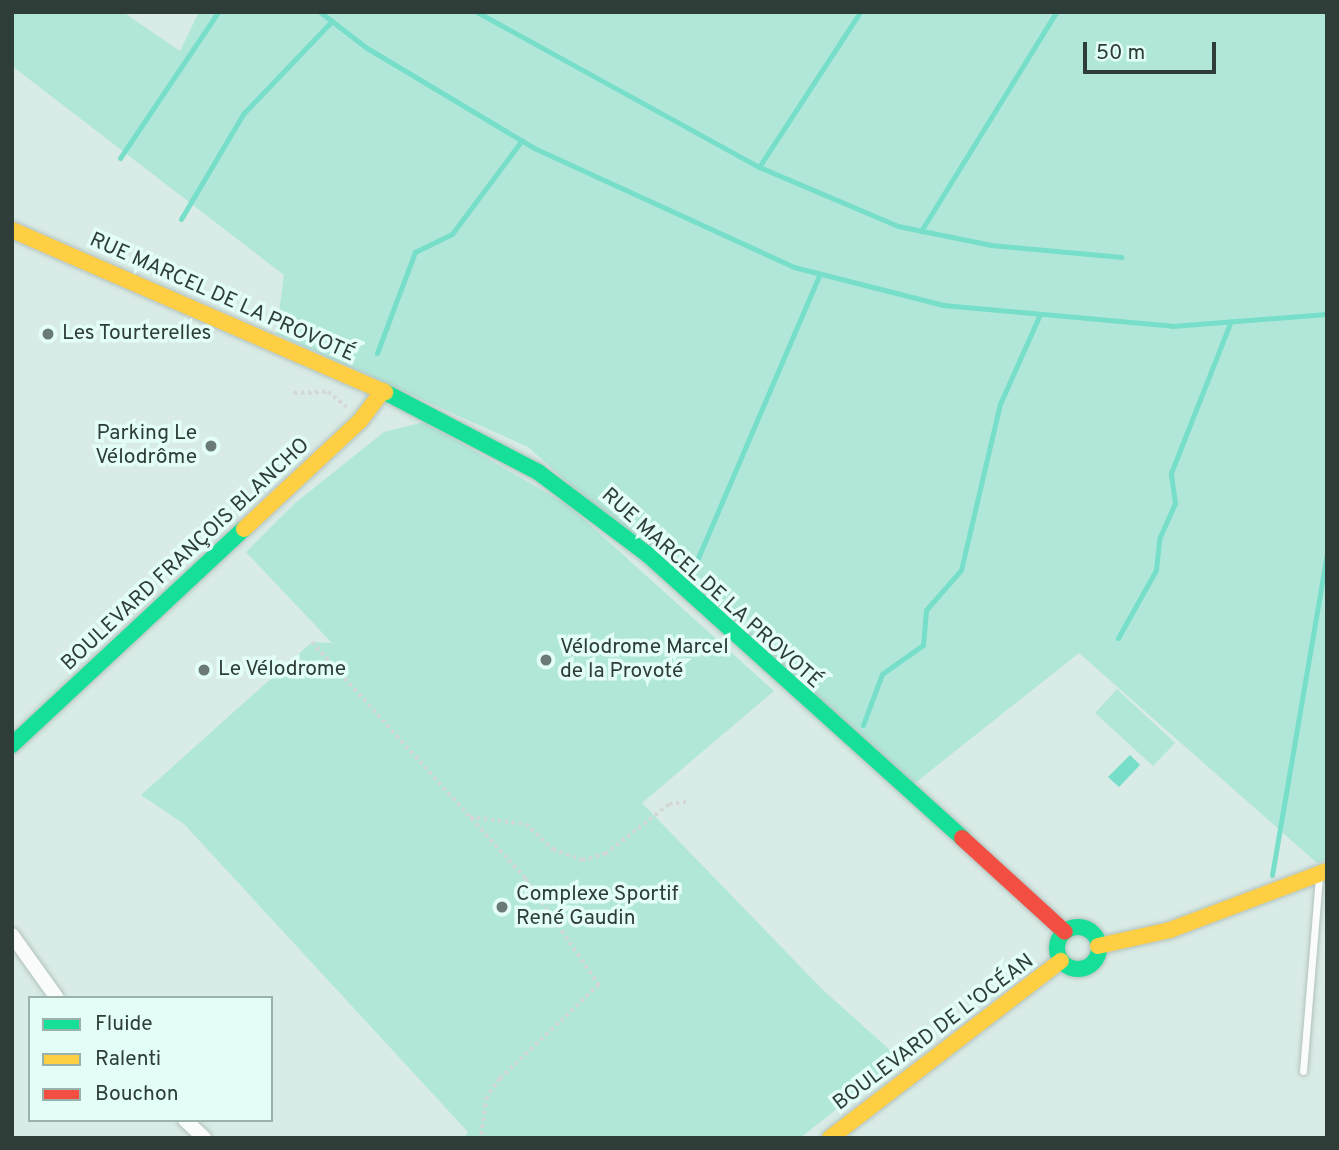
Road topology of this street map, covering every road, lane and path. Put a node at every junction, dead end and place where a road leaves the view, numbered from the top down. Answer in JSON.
{"nodes":[{"id":1,"x":12,"y":230,"type":"edge"},
{"id":2,"x":383,"y":391,"type":"junction"},
{"id":3,"x":294,"y":393,"type":"dead end"},
{"id":4,"x":360,"y":421,"type":"junction"},
{"id":5,"x":312,"y":642,"type":"dead end"},
{"id":6,"x":12,"y":745,"type":"edge"},
{"id":7,"x":686,"y":802,"type":"dead end"},
{"id":8,"x":470,"y":817,"type":"junction"},
{"id":9,"x":1323,"y":872,"type":"edge"},
{"id":10,"x":1065,"y":932,"type":"junction"},
{"id":11,"x":12,"y":935,"type":"edge"},
{"id":12,"x":1098,"y":946,"type":"junction"},
{"id":13,"x":1062,"y":961,"type":"junction"},
{"id":14,"x":56,"y":996,"type":"edge"},
{"id":15,"x":1303,"y":1071,"type":"dead end"},
{"id":16,"x":187,"y":1122,"type":"edge"},
{"id":17,"x":204,"y":1138,"type":"edge"},
{"id":18,"x":481,"y":1138,"type":"edge"},
{"id":19,"x":830,"y":1138,"type":"edge"}],
"edges":[{"from":1,"to":2,"type":"main road","name":"RUE MARCEL DE LA PROVOTÉ"},
{"from":2,"to":4,"type":"main road","name":"BOULEVARD FRANÇOIS BLANCHO"},
{"from":2,"to":10,"type":"main road","name":"RUE MARCEL DE LA PROVOTÉ"},
{"from":3,"to":4,"type":"path"},
{"from":4,"to":6,"type":"main road","name":"BOULEVARD FRANÇOIS BLANCHO"},
{"from":5,"to":8,"type":"path"},
{"from":7,"to":8,"type":"path"},
{"from":8,"to":18,"type":"path"},
{"from":9,"to":12,"type":"main road"},
{"from":9,"to":15,"type":"lane"},
{"from":10,"to":12,"type":"main road"},
{"from":10,"to":13,"type":"main road"},
{"from":11,"to":14,"type":"street"},
{"from":12,"to":13,"type":"main road"},
{"from":13,"to":19,"type":"main road","name":"BOULEVARD DE L'OCÉAN"},
{"from":16,"to":17,"type":"street"}]}
